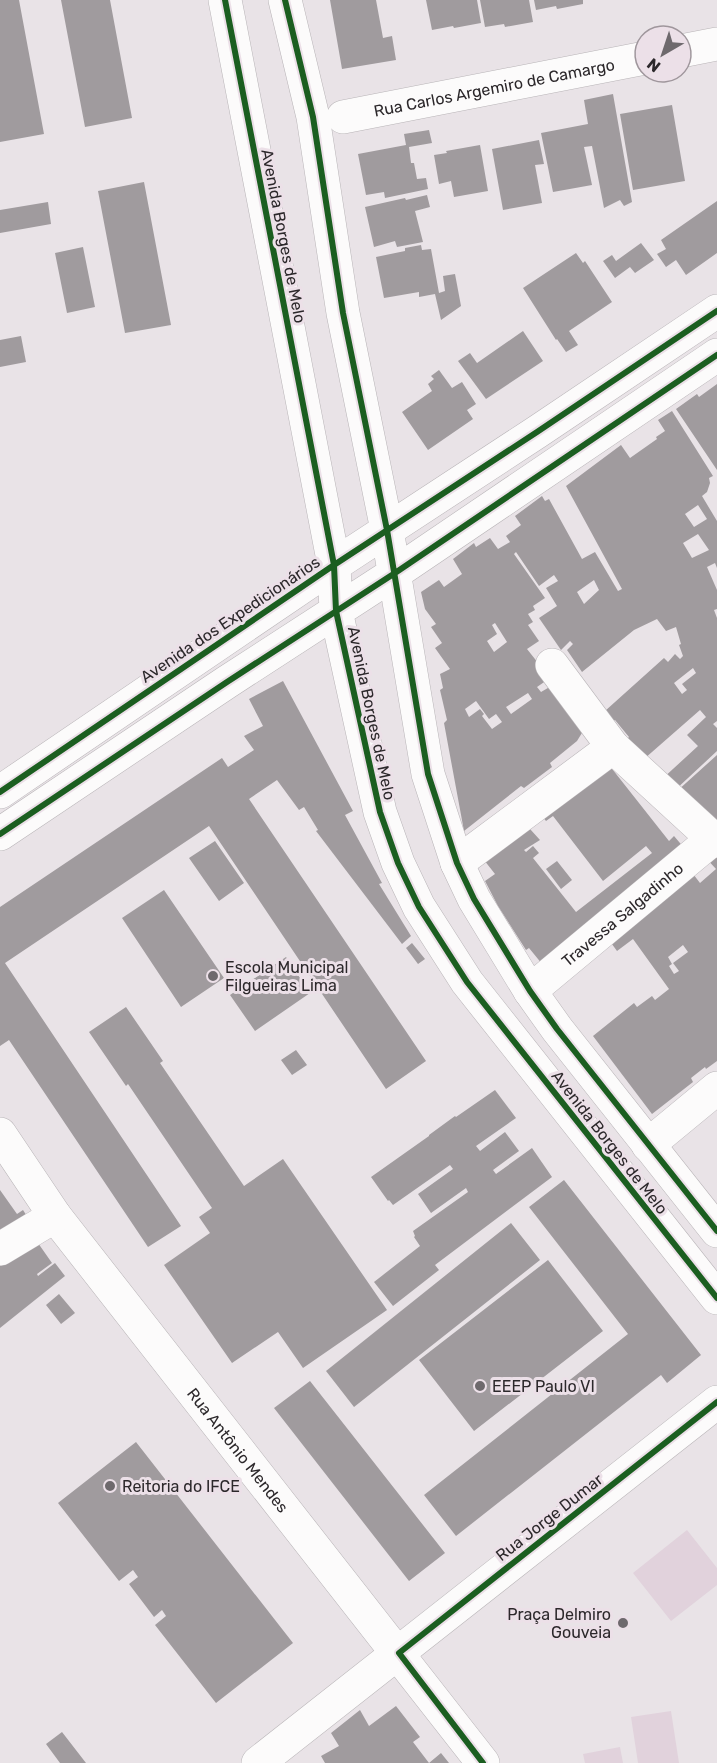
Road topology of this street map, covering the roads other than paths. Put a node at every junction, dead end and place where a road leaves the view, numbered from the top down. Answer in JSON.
{"nodes":[{"id":1,"x":225,"y":0,"type":"edge"},
{"id":2,"x":285,"y":0,"type":"edge"},
{"id":3,"x":717,"y":44,"type":"edge"},
{"id":4,"x":693,"y":49,"type":"edge"},
{"id":5,"x":633,"y":60,"type":"edge"},
{"id":6,"x":343,"y":117,"type":"dead end"},
{"id":7,"x":717,"y":311,"type":"edge"},
{"id":8,"x":717,"y":355,"type":"edge"},
{"id":9,"x":387,"y":530,"type":"junction"},
{"id":10,"x":334,"y":565,"type":"junction"},
{"id":11,"x":395,"y":573,"type":"junction"},
{"id":12,"x":336,"y":611,"type":"junction"},
{"id":13,"x":552,"y":664,"type":"dead end"},
{"id":14,"x":613,"y":747,"type":"junction"},
{"id":15,"x":0,"y":792,"type":"edge"},
{"id":16,"x":0,"y":834,"type":"edge"},
{"id":17,"x":716,"y":839,"type":"edge"},
{"id":18,"x":457,"y":863,"type":"junction"},
{"id":19,"x":530,"y":991,"type":"junction"},
{"id":20,"x":717,"y":1088,"type":"edge"},
{"id":21,"x":0,"y":1134,"type":"edge"},
{"id":22,"x":648,"y":1145,"type":"junction"},
{"id":23,"x":55,"y":1216,"type":"junction"},
{"id":24,"x":717,"y":1231,"type":"edge"},
{"id":25,"x":0,"y":1249,"type":"edge"},
{"id":26,"x":717,"y":1298,"type":"edge"},
{"id":27,"x":717,"y":1402,"type":"edge"},
{"id":28,"x":399,"y":1653,"type":"junction"},
{"id":29,"x":258,"y":1763,"type":"edge"},
{"id":30,"x":483,"y":1763,"type":"edge"}],
"edges":[{"from":1,"to":10,"type":"main road","name":"Avenida Borges de Melo"},
{"from":2,"to":9,"type":"main road","name":"Avenida Borges de Melo"},
{"from":3,"to":4,"type":"main road"},
{"from":5,"to":6,"type":"main road","name":"Rua Carlos Argemiro de Camargo"},
{"from":7,"to":9,"type":"main road","name":"Avenida dos Expedicionários"},
{"from":8,"to":11,"type":"main road"},
{"from":9,"to":10,"type":"main road","name":"Avenida dos Expedicionários"},
{"from":9,"to":11,"type":"main road","name":"Avenida Borges de Melo"},
{"from":10,"to":12,"type":"main road","name":"Avenida Borges de Melo"},
{"from":10,"to":15,"type":"main road","name":"Avenida dos Expedicionários"},
{"from":11,"to":12,"type":"main road"},
{"from":11,"to":18,"type":"main road","name":"Avenida Borges de Melo"},
{"from":12,"to":16,"type":"main road"},
{"from":12,"to":26,"type":"main road","name":"Avenida Borges de Melo"},
{"from":13,"to":14,"type":"main road","name":"Travessa Salgadinho"},
{"from":14,"to":17,"type":"main road","name":"Travessa Salgadinho"},
{"from":14,"to":18,"type":"main road"},
{"from":17,"to":19,"type":"main road","name":"Travessa Salgadinho"},
{"from":18,"to":19,"type":"main road","name":"Avenida Borges de Melo"},
{"from":19,"to":22,"type":"main road","name":"Avenida Borges de Melo"},
{"from":20,"to":22,"type":"main road"},
{"from":21,"to":23,"type":"main road","name":"Rua Antônio Mendes"},
{"from":22,"to":24,"type":"main road","name":"Avenida Borges de Melo"},
{"from":23,"to":25,"type":"main road"},
{"from":23,"to":28,"type":"main road","name":"Rua Antônio Mendes"},
{"from":27,"to":28,"type":"main road","name":"Rua Jorge Dumar"},
{"from":28,"to":29,"type":"main road","name":"Rua Jorge Dumar"},
{"from":28,"to":30,"type":"main road","name":"Rua Antônio Mendes"}]}
